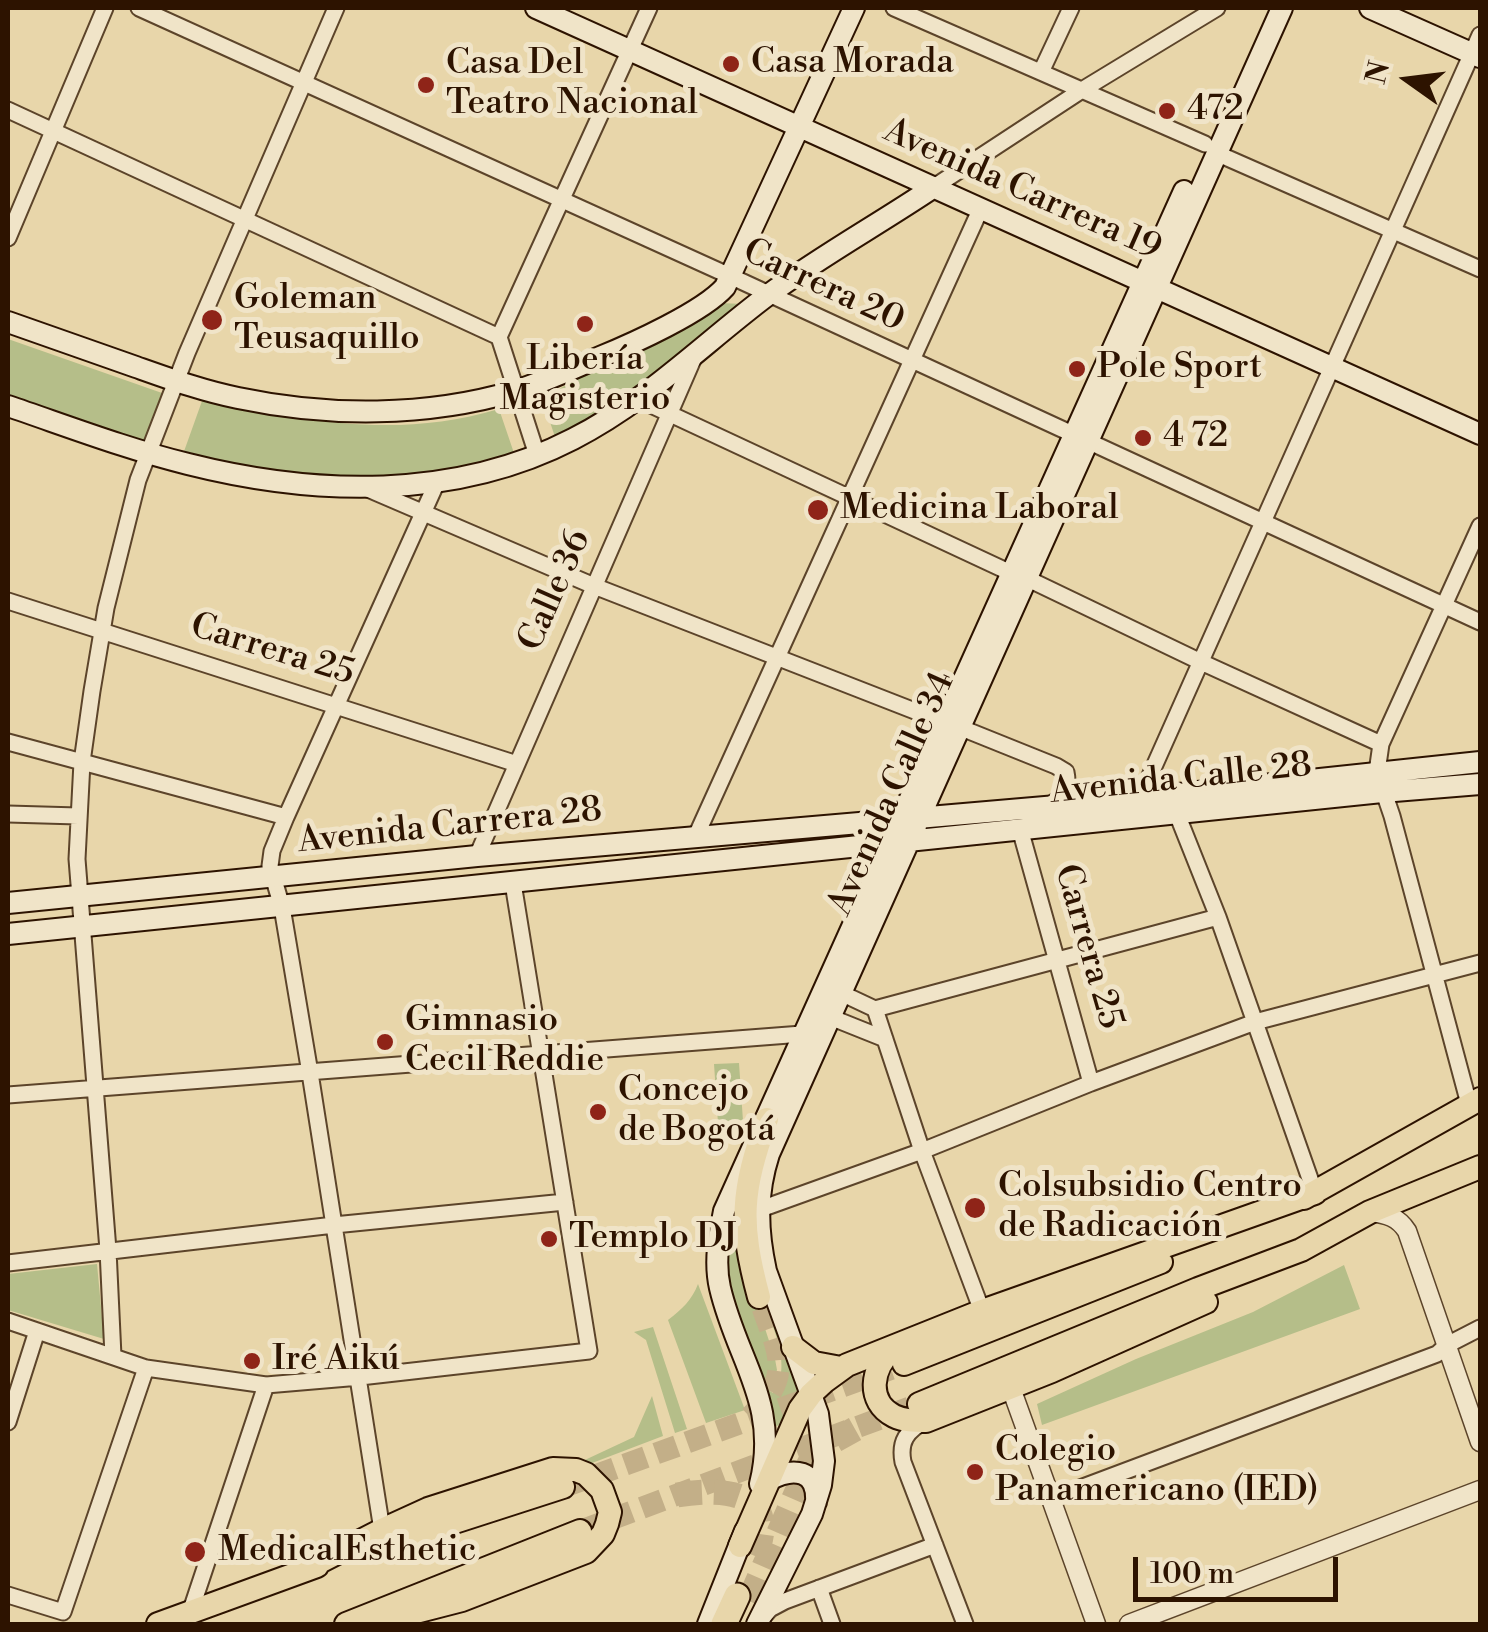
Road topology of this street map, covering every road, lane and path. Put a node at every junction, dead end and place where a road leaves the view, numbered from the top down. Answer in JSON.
{"nodes":[{"id":1,"x":105,"y":8,"type":"edge"},
{"id":2,"x":139,"y":8,"type":"edge"},
{"id":3,"x":336,"y":8,"type":"edge"},
{"id":4,"x":536,"y":8,"type":"edge"},
{"id":5,"x":648,"y":8,"type":"edge"},
{"id":6,"x":854,"y":8,"type":"edge"},
{"id":7,"x":894,"y":8,"type":"edge"},
{"id":8,"x":1071,"y":8,"type":"edge"},
{"id":9,"x":1217,"y":8,"type":"edge"},
{"id":10,"x":1267,"y":8,"type":"edge"},
{"id":11,"x":1282,"y":8,"type":"edge"},
{"id":12,"x":1370,"y":8,"type":"edge"},
{"id":13,"x":1478,"y":49,"type":"edge"},
{"id":14,"x":631,"y":50,"type":"junction"},
{"id":15,"x":1041,"y":72,"type":"junction"},
{"id":16,"x":304,"y":82,"type":"junction"},
{"id":17,"x":1082,"y":90,"type":"junction"},
{"id":18,"x":8,"y":110,"type":"edge"},
{"id":19,"x":799,"y":126,"type":"junction"},
{"id":20,"x":53,"y":130,"type":"junction"},
{"id":21,"x":1211,"y":148,"type":"junction"},
{"id":22,"x":934,"y":187,"type":"junction"},
{"id":23,"x":562,"y":199,"type":"junction"},
{"id":24,"x":981,"y":208,"type":"junction"},
{"id":25,"x":244,"y":218,"type":"junction"},
{"id":26,"x":1394,"y":230,"type":"junction"},
{"id":27,"x":8,"y":238,"type":"edge"},
{"id":28,"x":1480,"y":269,"type":"edge"},
{"id":29,"x":730,"y":276,"type":"junction"},
{"id":30,"x":1150,"y":284,"type":"junction"},
{"id":31,"x":769,"y":295,"type":"junction"},
{"id":32,"x":8,"y":322,"type":"edge"},
{"id":33,"x":499,"y":338,"type":"junction"},
{"id":34,"x":695,"y":353,"type":"junction"},
{"id":35,"x":913,"y":362,"type":"junction"},
{"id":36,"x":1332,"y":367,"type":"junction"},
{"id":37,"x":176,"y":381,"type":"junction"},
{"id":38,"x":516,"y":390,"type":"junction"},
{"id":39,"x":638,"y":399,"type":"junction"},
{"id":40,"x":8,"y":406,"type":"edge"},
{"id":41,"x":669,"y":413,"type":"junction"},
{"id":42,"x":1480,"y":434,"type":"edge"},
{"id":43,"x":1080,"y":438,"type":"junction"},
{"id":44,"x":149,"y":452,"type":"junction"},
{"id":45,"x":537,"y":455,"type":"junction"},
{"id":46,"x":437,"y":482,"type":"junction"},
{"id":47,"x":364,"y":487,"type":"junction"},
{"id":48,"x":850,"y":498,"type":"junction"},
{"id":49,"x":423,"y":513,"type":"junction"},
{"id":50,"x":1263,"y":523,"type":"junction"},
{"id":51,"x":1480,"y":526,"type":"edge"},
{"id":52,"x":1018,"y":575,"type":"junction"},
{"id":53,"x":594,"y":586,"type":"junction"},
{"id":54,"x":8,"y":601,"type":"edge"},
{"id":55,"x":1444,"y":606,"type":"junction"},
{"id":56,"x":1480,"y":622,"type":"edge"},
{"id":57,"x":102,"y":632,"type":"junction"},
{"id":58,"x":778,"y":658,"type":"junction"},
{"id":59,"x":1201,"y":662,"type":"junction"},
{"id":60,"x":336,"y":705,"type":"junction"},
{"id":61,"x":951,"y":725,"type":"junction"},
{"id":62,"x":8,"y":742,"type":"edge"},
{"id":63,"x":1381,"y":744,"type":"junction"},
{"id":64,"x":82,"y":762,"type":"junction"},
{"id":65,"x":1480,"y":762,"type":"edge"},
{"id":66,"x":517,"y":764,"type":"junction"},
{"id":67,"x":1380,"y":782,"type":"junction"},
{"id":68,"x":1480,"y":784,"type":"edge"},
{"id":69,"x":1140,"y":798,"type":"junction"},
{"id":70,"x":1047,"y":807,"type":"junction"},
{"id":71,"x":8,"y":814,"type":"edge"},
{"id":72,"x":1178,"y":814,"type":"junction"},
{"id":73,"x":78,"y":816,"type":"junction"},
{"id":74,"x":286,"y":816,"type":"junction"},
{"id":75,"x":908,"y":820,"type":"junction"},
{"id":76,"x":1020,"y":829,"type":"junction"},
{"id":77,"x":696,"y":836,"type":"junction"},
{"id":78,"x":898,"y":843,"type":"junction"},
{"id":79,"x":477,"y":856,"type":"junction"},
{"id":80,"x":272,"y":878,"type":"junction"},
{"id":81,"x":513,"y":883,"type":"junction"},
{"id":82,"x":79,"y":896,"type":"junction"},
{"id":83,"x":8,"y":903,"type":"edge"},
{"id":84,"x":282,"y":906,"type":"junction"},
{"id":85,"x":1218,"y":917,"type":"junction"},
{"id":86,"x":82,"y":926,"type":"junction"},
{"id":87,"x":8,"y":934,"type":"edge"},
{"id":88,"x":1056,"y":962,"type":"junction"},
{"id":89,"x":1480,"y":963,"type":"edge"},
{"id":90,"x":1434,"y":974,"type":"junction"},
{"id":91,"x":841,"y":993,"type":"junction"},
{"id":92,"x":875,"y":1008,"type":"junction"},
{"id":93,"x":830,"y":1017,"type":"junction"},
{"id":94,"x":1255,"y":1022,"type":"junction"},
{"id":95,"x":802,"y":1034,"type":"junction"},
{"id":96,"x":885,"y":1039,"type":"junction"},
{"id":97,"x":541,"y":1055,"type":"junction"},
{"id":98,"x":310,"y":1073,"type":"junction"},
{"id":99,"x":1091,"y":1083,"type":"junction"},
{"id":100,"x":95,"y":1088,"type":"junction"},
{"id":101,"x":8,"y":1095,"type":"edge"},
{"id":102,"x":1475,"y":1101,"type":"edge"},
{"id":103,"x":766,"y":1118,"type":"junction"},
{"id":104,"x":922,"y":1150,"type":"junction"},
{"id":105,"x":1480,"y":1167,"type":"edge"},
{"id":106,"x":1316,"y":1193,"type":"junction"},
{"id":107,"x":564,"y":1202,"type":"junction"},
{"id":108,"x":758,"y":1210,"type":"junction"},
{"id":109,"x":1370,"y":1212,"type":"junction"},
{"id":110,"x":334,"y":1225,"type":"junction"},
{"id":111,"x":108,"y":1250,"type":"junction"},
{"id":112,"x":1301,"y":1250,"type":"junction"},
{"id":113,"x":8,"y":1263,"type":"edge"},
{"id":114,"x":759,"y":1298,"type":"tunnel mouth"},
{"id":115,"x":982,"y":1310,"type":"junction"},
{"id":116,"x":8,"y":1320,"type":"edge"},
{"id":117,"x":1480,"y":1328,"type":"edge"},
{"id":118,"x":37,"y":1330,"type":"junction"},
{"id":119,"x":1447,"y":1345,"type":"junction"},
{"id":120,"x":793,"y":1347,"type":"junction"},
{"id":121,"x":114,"y":1356,"type":"junction"},
{"id":122,"x":900,"y":1356,"type":"junction"},
{"id":123,"x":146,"y":1368,"type":"junction"},
{"id":124,"x":841,"y":1368,"type":"junction"},
{"id":125,"x":360,"y":1377,"type":"junction"},
{"id":126,"x":266,"y":1385,"type":"junction"},
{"id":127,"x":1011,"y":1388,"type":"junction"},
{"id":128,"x":811,"y":1394,"type":"junction"},
{"id":129,"x":922,"y":1412,"type":"junction"},
{"id":130,"x":8,"y":1422,"type":"edge"},
{"id":131,"x":1479,"y":1434,"type":"edge"},
{"id":132,"x":768,"y":1480,"type":"junction"},
{"id":133,"x":563,"y":1487,"type":"tunnel mouth"},
{"id":134,"x":1480,"y":1490,"type":"edge"},
{"id":135,"x":1051,"y":1500,"type":"junction"},
{"id":136,"x":816,"y":1504,"type":"junction"},
{"id":137,"x":382,"y":1530,"type":"junction"},
{"id":138,"x":580,"y":1531,"type":"tunnel mouth"},
{"id":139,"x":935,"y":1545,"type":"junction"},
{"id":140,"x":740,"y":1546,"type":"junction"},
{"id":141,"x":304,"y":1570,"type":"junction"},
{"id":142,"x":819,"y":1588,"type":"junction"},
{"id":143,"x":8,"y":1595,"type":"edge"},
{"id":144,"x":190,"y":1612,"type":"junction"},
{"id":145,"x":748,"y":1614,"type":"edge"},
{"id":146,"x":158,"y":1624,"type":"edge"},
{"id":147,"x":346,"y":1624,"type":"edge"},
{"id":148,"x":369,"y":1624,"type":"edge"},
{"id":149,"x":708,"y":1624,"type":"edge"},
{"id":150,"x":724,"y":1624,"type":"edge"},
{"id":151,"x":832,"y":1624,"type":"edge"},
{"id":152,"x":965,"y":1624,"type":"edge"},
{"id":153,"x":1096,"y":1624,"type":"edge"},
{"id":154,"x":1128,"y":1624,"type":"edge"}],
"edges":[{"from":1,"to":20,"type":"street"},
{"from":2,"to":16,"type":"street","name":"Carrera 20"},
{"from":3,"to":16,"type":"street"},
{"from":4,"to":14,"type":"main road","name":"Avenida Carrera 19"},
{"from":5,"to":14,"type":"street"},
{"from":6,"to":19,"type":"main road"},
{"from":7,"to":15,"type":"street"},
{"from":8,"to":15,"type":"street"},
{"from":9,"to":17,"type":"street"},
{"from":10,"to":21,"type":"main road","name":"Avenida Calle 34"},
{"from":11,"to":21,"type":"main road","name":"Avenida Calle 34"},
{"from":12,"to":13,"type":"main road"},
{"from":13,"to":26,"type":"street"},
{"from":14,"to":19,"type":"main road","name":"Avenida Carrera 19"},
{"from":14,"to":23,"type":"street"},
{"from":15,"to":17,"type":"street"},
{"from":16,"to":23,"type":"street","name":"Carrera 20"},
{"from":16,"to":25,"type":"street"},
{"from":17,"to":21,"type":"street"},
{"from":17,"to":22,"type":"street"},
{"from":18,"to":20,"type":"street"},
{"from":19,"to":22,"type":"main road","name":"Avenida Carrera 19"},
{"from":19,"to":29,"type":"main road"},
{"from":20,"to":25,"type":"street"},
{"from":20,"to":27,"type":"street"},
{"from":21,"to":26,"type":"street"},
{"from":21,"to":30,"type":"main road","name":"Avenida Calle 34"},
{"from":22,"to":24,"type":"main road","name":"Avenida Carrera 19"},
{"from":22,"to":31,"type":"main road"},
{"from":23,"to":29,"type":"street","name":"Carrera 20"},
{"from":23,"to":33,"type":"street"},
{"from":24,"to":30,"type":"main road","name":"Avenida Carrera 19"},
{"from":24,"to":35,"type":"street"},
{"from":25,"to":33,"type":"street"},
{"from":25,"to":37,"type":"street"},
{"from":26,"to":28,"type":"street"},
{"from":26,"to":36,"type":"street"},
{"from":29,"to":31,"type":"street","name":"Carrera 20"},
{"from":29,"to":38,"type":"main road"},
{"from":30,"to":36,"type":"main road","name":"Avenida Carrera 19"},
{"from":30,"to":43,"type":"main road","name":"Avenida Calle 34"},
{"from":31,"to":34,"type":"main road"},
{"from":31,"to":35,"type":"street","name":"Carrera 20"},
{"from":32,"to":37,"type":"main road"},
{"from":33,"to":38,"type":"street"},
{"from":34,"to":39,"type":"main road"},
{"from":34,"to":41,"type":"street","name":"Calle 36"},
{"from":35,"to":43,"type":"street","name":"Carrera 20"},
{"from":35,"to":48,"type":"street"},
{"from":36,"to":42,"type":"main road","name":"Avenida Carrera 19"},
{"from":36,"to":50,"type":"street"},
{"from":37,"to":38,"type":"main road"},
{"from":37,"to":44,"type":"street"},
{"from":38,"to":45,"type":"street"},
{"from":39,"to":41,"type":"street"},
{"from":39,"to":45,"type":"main road"},
{"from":40,"to":44,"type":"main road"},
{"from":41,"to":48,"type":"street"},
{"from":41,"to":53,"type":"street","name":"Calle 36"},
{"from":43,"to":50,"type":"street","name":"Carrera 20"},
{"from":43,"to":52,"type":"main road","name":"Avenida Calle 34"},
{"from":44,"to":47,"type":"main road"},
{"from":44,"to":57,"type":"street"},
{"from":45,"to":46,"type":"main road"},
{"from":46,"to":47,"type":"main road"},
{"from":46,"to":49,"type":"street"},
{"from":47,"to":49,"type":"street"},
{"from":48,"to":52,"type":"street"},
{"from":48,"to":58,"type":"street"},
{"from":49,"to":53,"type":"street"},
{"from":49,"to":60,"type":"street"},
{"from":50,"to":55,"type":"street","name":"Carrera 20"},
{"from":50,"to":59,"type":"street"},
{"from":51,"to":55,"type":"street"},
{"from":52,"to":59,"type":"street"},
{"from":52,"to":61,"type":"main road","name":"Avenida Calle 34"},
{"from":53,"to":58,"type":"street"},
{"from":53,"to":66,"type":"street","name":"Calle 36"},
{"from":54,"to":57,"type":"street","name":"Carrera 25"},
{"from":55,"to":56,"type":"street","name":"Carrera 20"},
{"from":55,"to":63,"type":"street"},
{"from":57,"to":60,"type":"street","name":"Carrera 25"},
{"from":57,"to":64,"type":"street"},
{"from":58,"to":61,"type":"street"},
{"from":58,"to":77,"type":"street"},
{"from":59,"to":63,"type":"street"},
{"from":59,"to":69,"type":"street"},
{"from":60,"to":66,"type":"street","name":"Carrera 25"},
{"from":60,"to":74,"type":"street"},
{"from":61,"to":70,"type":"street"},
{"from":61,"to":75,"type":"main road","name":"Avenida Calle 34"},
{"from":62,"to":64,"type":"street"},
{"from":63,"to":67,"type":"street"},
{"from":64,"to":73,"type":"street"},
{"from":64,"to":74,"type":"street"},
{"from":65,"to":67,"type":"main road","name":"Avenida Calle 28"},
{"from":66,"to":79,"type":"street","name":"Calle 36"},
{"from":67,"to":68,"type":"main road","name":"Avenida Calle 28"},
{"from":67,"to":69,"type":"main road","name":"Avenida Calle 28"},
{"from":67,"to":72,"type":"main road","name":"Avenida Calle 28"},
{"from":67,"to":90,"type":"street"},
{"from":69,"to":70,"type":"main road","name":"Avenida Calle 28"},
{"from":70,"to":75,"type":"main road","name":"Avenida Calle 28"},
{"from":71,"to":73,"type":"street"},
{"from":72,"to":76,"type":"main road","name":"Avenida Calle 28"},
{"from":72,"to":85,"type":"street"},
{"from":73,"to":82,"type":"street"},
{"from":74,"to":80,"type":"street"},
{"from":75,"to":77,"type":"main road","name":"Avenida Carrera 28"},
{"from":75,"to":78,"type":"main road","name":"Avenida Calle 34"},
{"from":76,"to":78,"type":"main road","name":"Avenida Calle 28"},
{"from":76,"to":88,"type":"street","name":"Carrera 25"},
{"from":77,"to":79,"type":"main road","name":"Avenida Carrera 28"},
{"from":78,"to":81,"type":"main road","name":"Avenida Carrera 28"},
{"from":78,"to":91,"type":"main road","name":"Avenida Calle 34"},
{"from":78,"to":95,"type":"main road","name":"Avenida Calle 34"},
{"from":79,"to":80,"type":"main road","name":"Avenida Carrera 28"},
{"from":80,"to":82,"type":"main road","name":"Avenida Carrera 28"},
{"from":80,"to":84,"type":"street"},
{"from":81,"to":84,"type":"main road","name":"Avenida Carrera 28"},
{"from":81,"to":97,"type":"street"},
{"from":82,"to":83,"type":"main road","name":"Avenida Carrera 28"},
{"from":82,"to":86,"type":"street"},
{"from":84,"to":86,"type":"main road","name":"Avenida Carrera 28"},
{"from":84,"to":98,"type":"street"},
{"from":85,"to":88,"type":"street"},
{"from":85,"to":94,"type":"street"},
{"from":86,"to":87,"type":"main road","name":"Avenida Carrera 28"},
{"from":86,"to":100,"type":"street"},
{"from":88,"to":92,"type":"street"},
{"from":88,"to":99,"type":"street","name":"Carrera 25"},
{"from":89,"to":90,"type":"street"},
{"from":90,"to":94,"type":"street"},
{"from":90,"to":102,"type":"street"},
{"from":91,"to":92,"type":"street"},
{"from":91,"to":93,"type":"main road","name":"Avenida Calle 34"},
{"from":92,"to":96,"type":"street"},
{"from":93,"to":96,"type":"street"},
{"from":93,"to":108,"type":"main road","name":"Avenida Calle 34"},
{"from":94,"to":99,"type":"street"},
{"from":94,"to":106,"type":"street"},
{"from":95,"to":97,"type":"street"},
{"from":95,"to":103,"type":"main road","name":"Avenida Calle 34"},
{"from":96,"to":104,"type":"street"},
{"from":97,"to":98,"type":"street"},
{"from":97,"to":107,"type":"street"},
{"from":98,"to":100,"type":"street"},
{"from":98,"to":110,"type":"street"},
{"from":99,"to":104,"type":"street"},
{"from":100,"to":101,"type":"street"},
{"from":100,"to":111,"type":"street"},
{"from":102,"to":106,"type":"main road"},
{"from":103,"to":114,"type":"main road"},
{"from":103,"to":140,"type":"main road","name":"Avenida Calle 34"},
{"from":104,"to":108,"type":"street"},
{"from":104,"to":115,"type":"street"},
{"from":105,"to":109,"type":"main road"},
{"from":106,"to":115,"type":"main road"},
{"from":106,"to":122,"type":"main road"},
{"from":107,"to":110,"type":"street"},
{"from":107,"to":125,"type":"street"},
{"from":108,"to":120,"type":"main road","name":"Avenida Calle 34"},
{"from":109,"to":112,"type":"main road"},
{"from":109,"to":119,"type":"street"},
{"from":110,"to":111,"type":"street"},
{"from":110,"to":125,"type":"street"},
{"from":111,"to":113,"type":"street"},
{"from":111,"to":121,"type":"street"},
{"from":112,"to":127,"type":"main road"},
{"from":112,"to":129,"type":"main road"},
{"from":115,"to":122,"type":"main road"},
{"from":116,"to":118,"type":"street"},
{"from":117,"to":119,"type":"street"},
{"from":118,"to":121,"type":"street"},
{"from":118,"to":130,"type":"street"},
{"from":119,"to":131,"type":"street"},
{"from":119,"to":135,"type":"street"},
{"from":120,"to":124,"type":"main road"},
{"from":120,"to":128,"type":"main road","name":"Avenida Calle 34"},
{"from":121,"to":123,"type":"street"},
{"from":122,"to":124,"type":"main road"},
{"from":122,"to":129,"type":"main road"},
{"from":123,"to":126,"type":"street"},
{"from":123,"to":143,"type":"street"},
{"from":124,"to":128,"type":"main road"},
{"from":125,"to":126,"type":"street"},
{"from":125,"to":137,"type":"street"},
{"from":126,"to":144,"type":"street"},
{"from":127,"to":129,"type":"main road"},
{"from":127,"to":135,"type":"street"},
{"from":128,"to":132,"type":"main road"},
{"from":128,"to":136,"type":"main road","name":"Avenida Calle 34"},
{"from":129,"to":139,"type":"street"},
{"from":132,"to":136,"type":"main road"},
{"from":132,"to":140,"type":"main road"},
{"from":133,"to":141,"type":"main road"},
{"from":134,"to":154,"type":"street"},
{"from":135,"to":153,"type":"street"},
{"from":136,"to":145,"type":"main road","name":"Avenida Calle 34"},
{"from":137,"to":141,"type":"main road"},
{"from":137,"to":148,"type":"main road"},
{"from":138,"to":147,"type":"main road"},
{"from":139,"to":142,"type":"street"},
{"from":139,"to":152,"type":"street"},
{"from":140,"to":149,"type":"main road","name":"Avenida Calle 34"},
{"from":141,"to":144,"type":"main road"},
{"from":142,"to":145,"type":"street"},
{"from":142,"to":151,"type":"street"},
{"from":144,"to":146,"type":"main road"},
{"from":145,"to":150,"type":"highway"}]}
